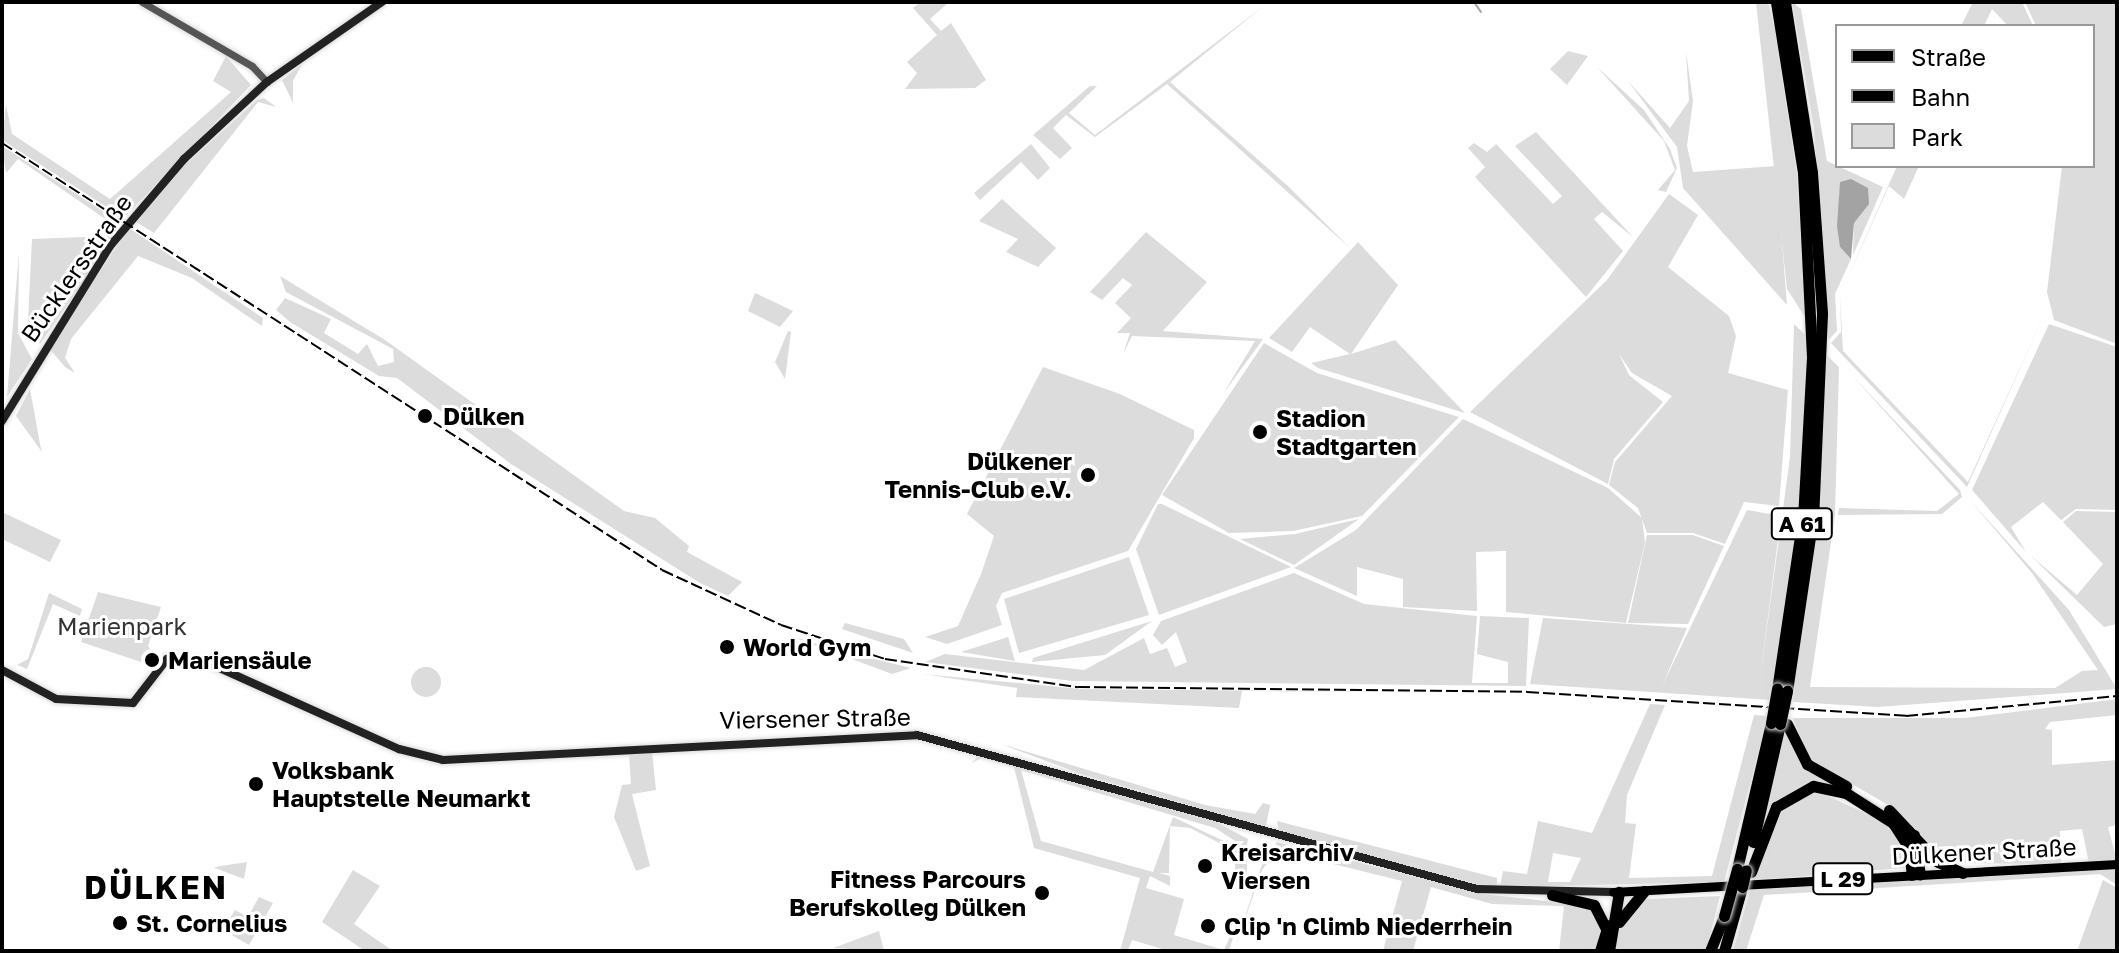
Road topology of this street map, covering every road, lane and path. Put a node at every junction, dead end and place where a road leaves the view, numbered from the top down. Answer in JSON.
{"nodes":[{"id":1,"x":142,"y":2,"type":"edge"},
{"id":2,"x":382,"y":2,"type":"edge"},
{"id":3,"x":1776,"y":2,"type":"edge"},
{"id":4,"x":1785,"y":2,"type":"edge"},
{"id":5,"x":267,"y":82,"type":"junction"},
{"id":6,"x":1817,"y":311,"type":"junction"},
{"id":7,"x":2,"y":421,"type":"edge"},
{"id":8,"x":2,"y":670,"type":"edge"},
{"id":9,"x":1779,"y":724,"type":"junction"},
{"id":10,"x":1913,"y":830,"type":"junction"},
{"id":11,"x":2117,"y":864,"type":"edge"},
{"id":12,"x":1745,"y":870,"type":"junction"},
{"id":13,"x":1963,"y":873,"type":"junction"},
{"id":14,"x":1916,"y":875,"type":"junction"},
{"id":15,"x":1644,"y":891,"type":"junction"},
{"id":16,"x":1616,"y":892,"type":"junction"},
{"id":17,"x":1552,"y":895,"type":"junction"},
{"id":18,"x":1729,"y":916,"type":"junction"},
{"id":19,"x":1611,"y":930,"type":"junction"},
{"id":20,"x":1600,"y":951,"type":"edge"},
{"id":21,"x":1609,"y":951,"type":"edge"},
{"id":22,"x":1712,"y":951,"type":"edge"},
{"id":23,"x":1724,"y":951,"type":"edge"}],
"edges":[{"from":1,"to":5,"type":"street"},
{"from":2,"to":5,"type":"main road","name":"Bücklersstraße"},
{"from":3,"to":6,"type":"highway","number":"A 61"},
{"from":4,"to":6,"type":"highway","number":"A 61"},
{"from":5,"to":7,"type":"main road","name":"Bücklersstraße"},
{"from":6,"to":9,"type":"highway","number":"A 61","bridge":true},
{"from":8,"to":17,"type":"main road","name":"Viersener Straße","number":"L 29"},
{"from":9,"to":10,"type":"highway"},
{"from":9,"to":12,"type":"highway","number":"A 61"},
{"from":10,"to":13,"type":"highway"},
{"from":10,"to":14,"type":"highway"},
{"from":11,"to":13,"type":"main road","name":"Dülkener Straße","number":"L 29"},
{"from":12,"to":14,"type":"highway"},
{"from":12,"to":18,"type":"highway","number":"A 61","bridge":true},
{"from":12,"to":18,"type":"highway","number":"A 61","bridge":true},
{"from":13,"to":14,"type":"main road","name":"Dülkener Straße","number":"L 29"},
{"from":14,"to":15,"type":"main road","name":"Dülkener Straße","number":"L 29"},
{"from":15,"to":16,"type":"main road","name":"Dülkener Straße","number":"L 29"},
{"from":15,"to":19,"type":"highway"},
{"from":16,"to":17,"type":"main road","name":"Viersener Straße","number":"L 29"},
{"from":16,"to":19,"type":"highway"},
{"from":17,"to":19,"type":"highway"},
{"from":18,"to":22,"type":"highway","number":"A 61"},
{"from":18,"to":23,"type":"highway","number":"A 61"},
{"from":19,"to":20,"type":"highway"},
{"from":19,"to":21,"type":"highway"}]}
